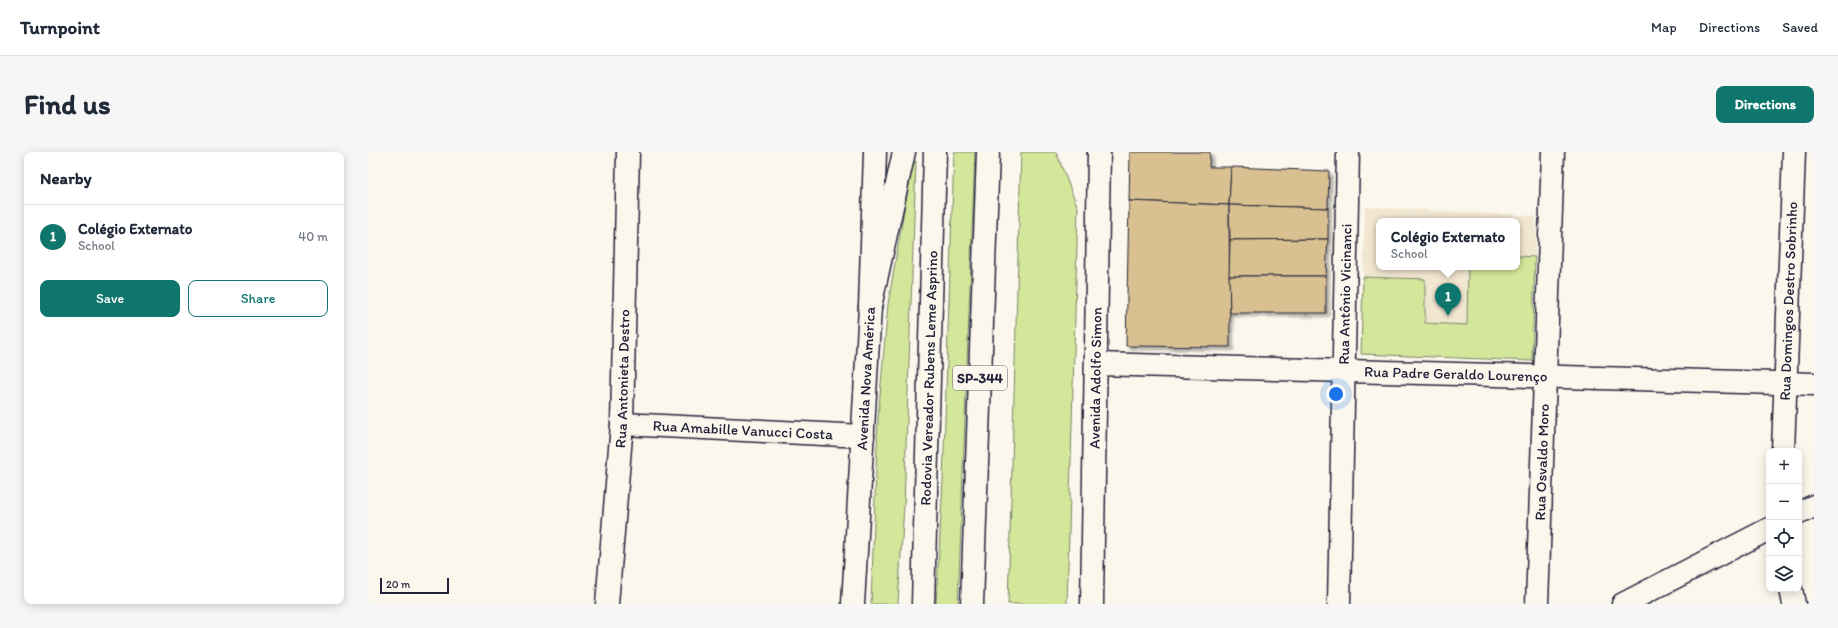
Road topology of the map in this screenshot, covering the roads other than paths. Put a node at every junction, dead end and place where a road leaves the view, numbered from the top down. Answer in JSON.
{"nodes":[{"id":1,"x":628,"y":152,"type":"edge"},
{"id":2,"x":875,"y":152,"type":"edge"},
{"id":3,"x":904,"y":152,"type":"edge"},
{"id":4,"x":935,"y":152,"type":"edge"},
{"id":5,"x":988,"y":152,"type":"edge"},
{"id":6,"x":1099,"y":152,"type":"edge"},
{"id":7,"x":1348,"y":152,"type":"edge"},
{"id":8,"x":1554,"y":152,"type":"edge"},
{"id":9,"x":1794,"y":152,"type":"edge"},
{"id":10,"x":870,"y":307,"type":"junction"},
{"id":11,"x":1097,"y":364,"type":"junction"},
{"id":12,"x":1344,"y":371,"type":"junction"},
{"id":13,"x":1545,"y":377,"type":"junction"},
{"id":14,"x":1786,"y":384,"type":"junction"},
{"id":15,"x":1814,"y":384,"type":"edge"},
{"id":16,"x":622,"y":424,"type":"junction"},
{"id":17,"x":864,"y":436,"type":"junction"},
{"id":18,"x":1783,"y":448,"type":"edge"},
{"id":19,"x":1814,"y":506,"type":"edge"},
{"id":20,"x":1802,"y":512,"type":"edge"},
{"id":21,"x":1766,"y":531,"type":"edge"},
{"id":22,"x":1792,"y":592,"type":"edge"},
{"id":23,"x":607,"y":604,"type":"edge"},
{"id":24,"x":853,"y":604,"type":"edge"},
{"id":25,"x":923,"y":604,"type":"edge"},
{"id":26,"x":972,"y":604,"type":"edge"},
{"id":27,"x":1092,"y":604,"type":"edge"},
{"id":28,"x":1339,"y":604,"type":"edge"},
{"id":29,"x":1537,"y":604,"type":"edge"},
{"id":30,"x":1623,"y":604,"type":"edge"},
{"id":31,"x":1794,"y":604,"type":"edge"}],
"edges":[{"from":1,"to":16,"type":"main road","name":"Rua Antonieta Destro"},
{"from":2,"to":10,"type":"main road","name":"Avenida Nova América"},
{"from":3,"to":10,"type":"main road"},
{"from":4,"to":25,"type":"main road","name":"Rodovia Vereador Rubens Leme Asprino"},
{"from":5,"to":26,"type":"main road","number":"SP-344"},
{"from":6,"to":11,"type":"main road","name":"Avenida Adolfo Simon"},
{"from":7,"to":12,"type":"main road","name":"Rua Antônio Vicinanci"},
{"from":8,"to":13,"type":"main road","name":"Rua Osvaldo Moro"},
{"from":9,"to":14,"type":"main road","name":"Rua Domingos Destro Sobrinho"},
{"from":10,"to":17,"type":"main road","name":"Avenida Nova América"},
{"from":11,"to":12,"type":"main road","name":"Rua Padre Geraldo Lourenço"},
{"from":11,"to":27,"type":"main road","name":"Avenida Adolfo Simon"},
{"from":12,"to":13,"type":"main road","name":"Rua Padre Geraldo Lourenço"},
{"from":12,"to":28,"type":"main road","name":"Rua Antônio Vicinanci"},
{"from":13,"to":14,"type":"main road","name":"Rua Padre Geraldo Lourenço"},
{"from":13,"to":29,"type":"main road","name":"Rua Osvaldo Moro"},
{"from":14,"to":15,"type":"main road","name":"Rua Padre Geraldo Lourenço"},
{"from":14,"to":18,"type":"main road","name":"Rua Domingos Destro Sobrinho"},
{"from":16,"to":17,"type":"main road","name":"Rua Amabille Vanucci Costa"},
{"from":16,"to":23,"type":"main road","name":"Rua Antonieta Destro"},
{"from":17,"to":24,"type":"main road","name":"Avenida Nova América"},
{"from":19,"to":20,"type":"main road"},
{"from":21,"to":30,"type":"main road"},
{"from":22,"to":31,"type":"main road"}]}
